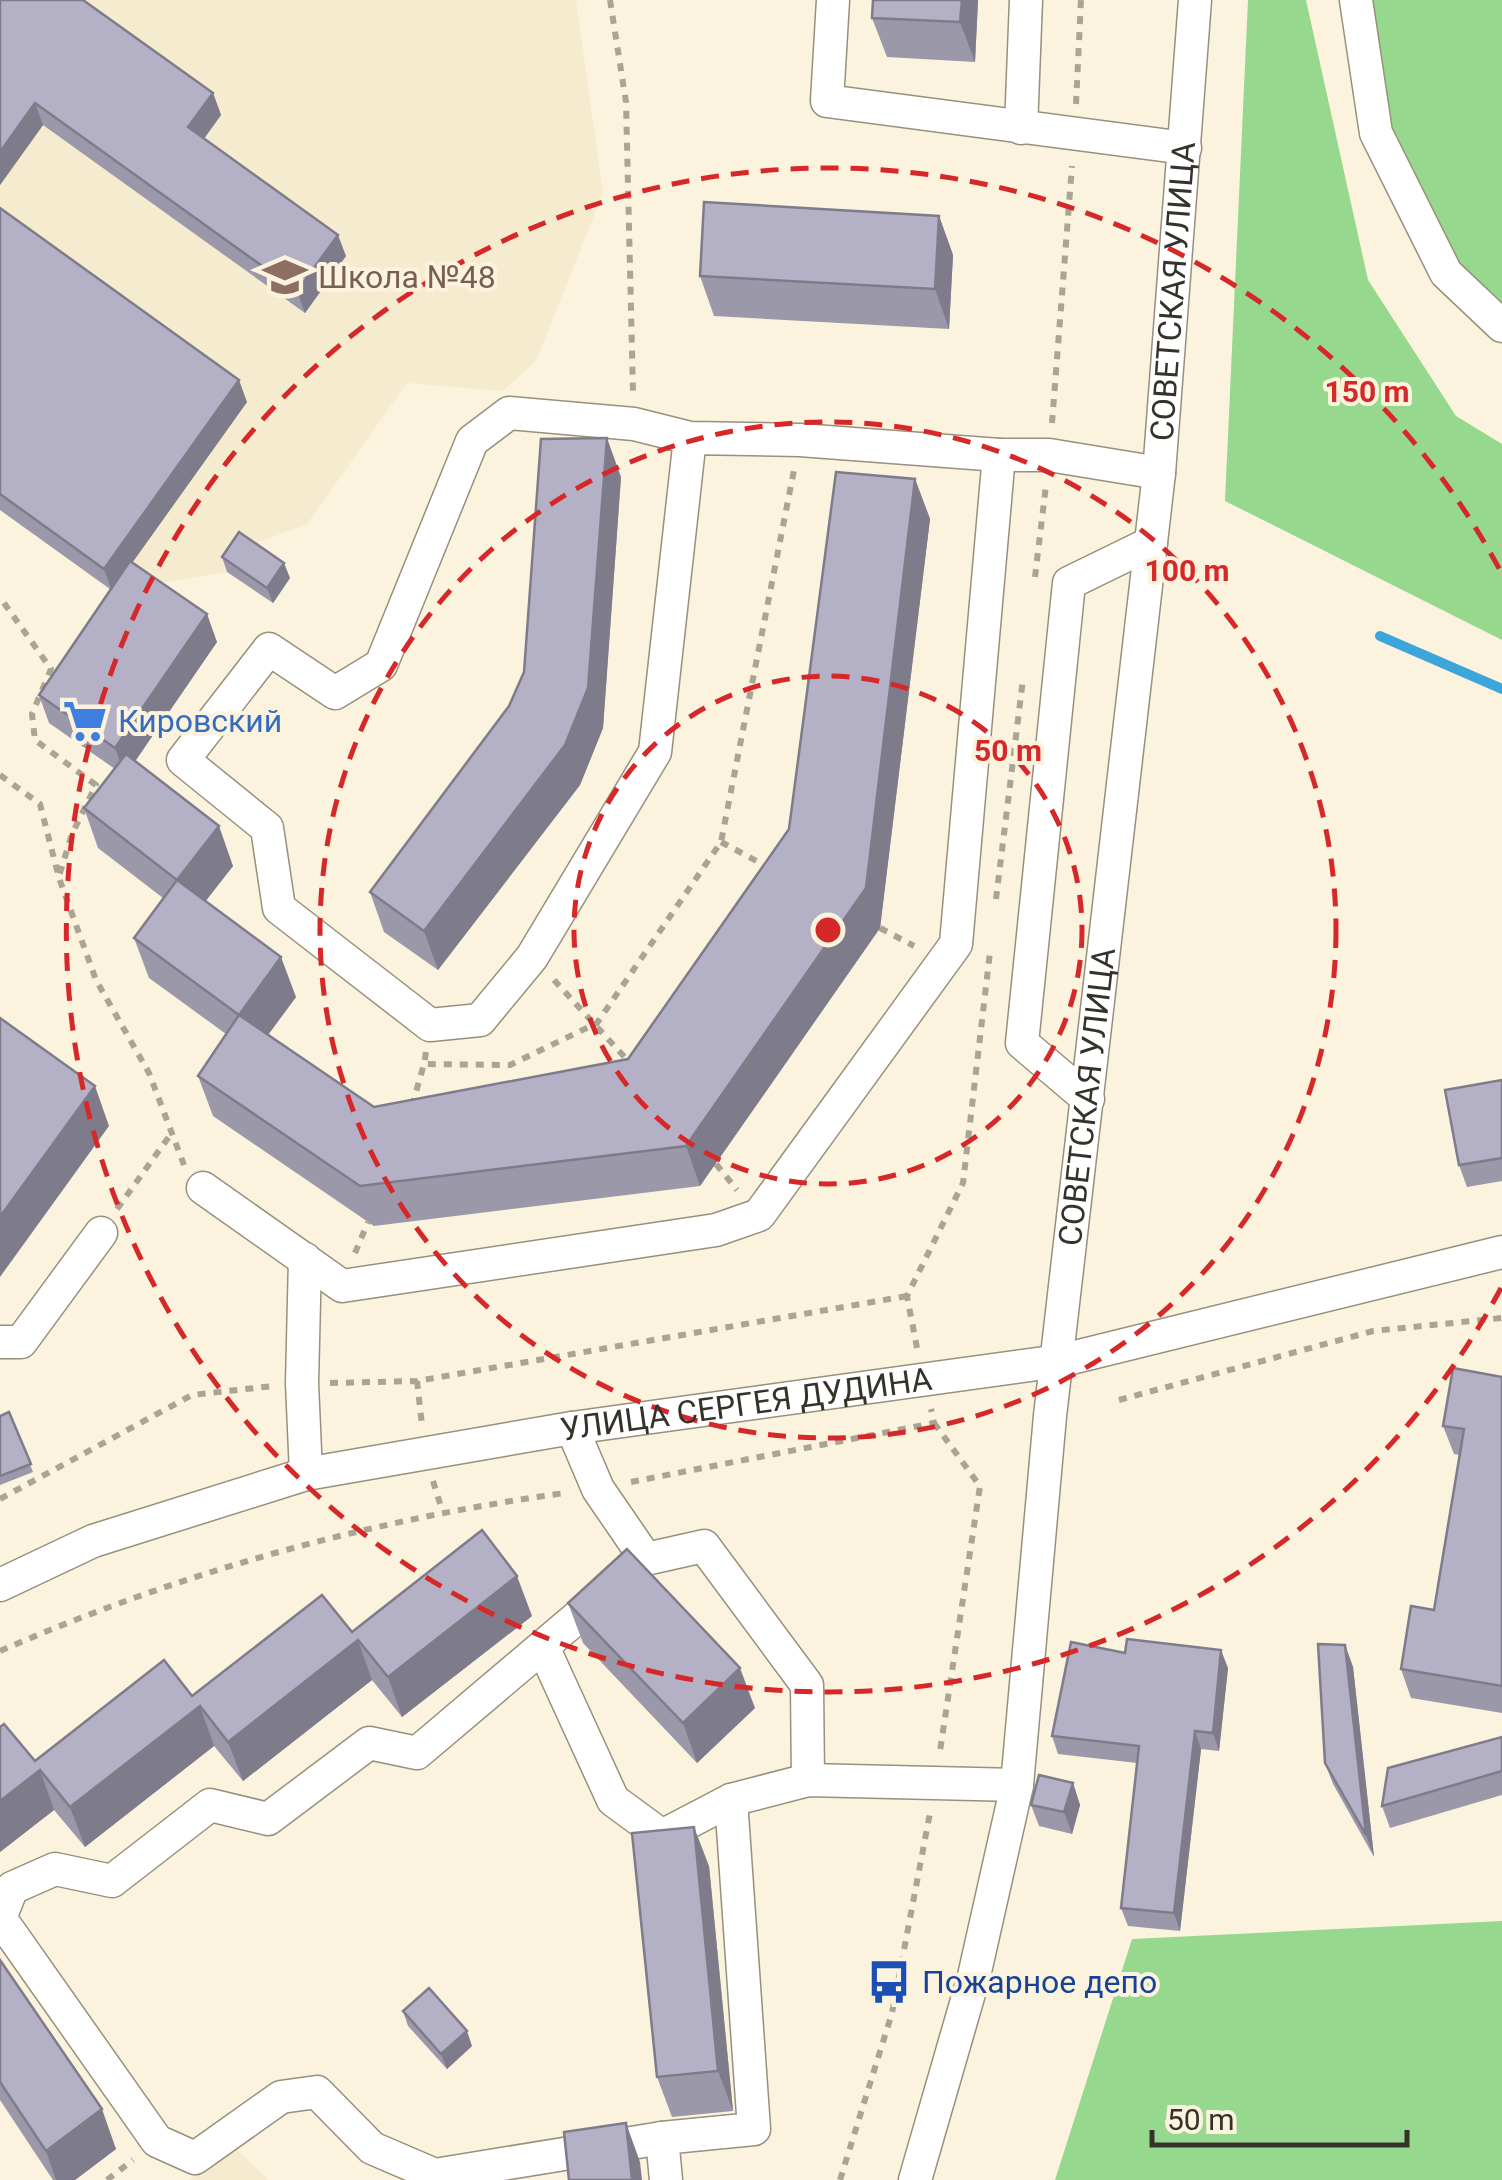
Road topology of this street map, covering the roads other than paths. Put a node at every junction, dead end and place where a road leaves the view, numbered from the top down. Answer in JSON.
{"nodes":[{"id":1,"x":833,"y":0,"type":"edge"},
{"id":2,"x":1026,"y":0,"type":"edge"},
{"id":3,"x":1195,"y":0,"type":"edge"},
{"id":4,"x":1356,"y":0,"type":"edge"},
{"id":5,"x":1021,"y":128,"type":"junction"},
{"id":6,"x":1186,"y":148,"type":"junction"},
{"id":7,"x":1502,"y":326,"type":"edge"},
{"id":8,"x":690,"y":438,"type":"junction"},
{"id":9,"x":999,"y":456,"type":"junction"},
{"id":10,"x":1159,"y":473,"type":"junction"},
{"id":11,"x":1151,"y":543,"type":"junction"},
{"id":12,"x":1088,"y":1099,"type":"junction"},
{"id":13,"x":203,"y":1188,"type":"road end"},
{"id":14,"x":101,"y":1233,"type":"road end"},
{"id":15,"x":1502,"y":1252,"type":"edge"},
{"id":16,"x":305,"y":1260,"type":"junction"},
{"id":17,"x":0,"y":1342,"type":"edge"},
{"id":18,"x":1059,"y":1361,"type":"junction"},
{"id":19,"x":572,"y":1428,"type":"junction"},
{"id":20,"x":306,"y":1474,"type":"junction"},
{"id":21,"x":646,"y":1559,"type":"junction"},
{"id":22,"x":0,"y":1585,"type":"edge"},
{"id":23,"x":542,"y":1647,"type":"junction"},
{"id":24,"x":808,"y":1780,"type":"junction"},
{"id":25,"x":1017,"y":1785,"type":"junction"},
{"id":26,"x":731,"y":1800,"type":"junction"},
{"id":27,"x":662,"y":2138,"type":"junction"},
{"id":28,"x":666,"y":2180,"type":"edge"},
{"id":29,"x":915,"y":2180,"type":"edge"}],
"edges":[{"from":1,"to":5,"type":"street"},
{"from":2,"to":5,"type":"street"},
{"from":3,"to":6,"type":"street","name":"СОВЕТСКАЯ УЛИЦА"},
{"from":4,"to":7,"type":"street"},
{"from":5,"to":6,"type":"street"},
{"from":6,"to":10,"type":"street","name":"СОВЕТСКАЯ УЛИЦА"},
{"from":8,"to":8,"type":"street"},
{"from":8,"to":9,"type":"street"},
{"from":9,"to":10,"type":"street"},
{"from":9,"to":16,"type":"street"},
{"from":10,"to":11,"type":"street","name":"СОВЕТСКАЯ УЛИЦА"},
{"from":11,"to":12,"type":"street","name":"СОВЕТСКАЯ УЛИЦА"},
{"from":11,"to":12,"type":"street"},
{"from":12,"to":18,"type":"street","name":"СОВЕТСКАЯ УЛИЦА"},
{"from":13,"to":16,"type":"street"},
{"from":14,"to":17,"type":"street"},
{"from":15,"to":18,"type":"street","name":"УЛИЦА СЕРГЕЯ ДУДИНА"},
{"from":16,"to":20,"type":"street"},
{"from":18,"to":19,"type":"street","name":"УЛИЦА СЕРГЕЯ ДУДИНА"},
{"from":18,"to":25,"type":"street","name":"СОВЕТСКАЯ УЛИЦА"},
{"from":19,"to":20,"type":"street","name":"УЛИЦА СЕРГЕЯ ДУДИНА"},
{"from":19,"to":21,"type":"street"},
{"from":20,"to":22,"type":"street","name":"УЛИЦА СЕРГЕЯ ДУДИНА"},
{"from":21,"to":23,"type":"street"},
{"from":21,"to":24,"type":"street"},
{"from":23,"to":26,"type":"street"},
{"from":23,"to":27,"type":"street"},
{"from":24,"to":25,"type":"street"},
{"from":24,"to":26,"type":"street"},
{"from":25,"to":29,"type":"street","name":"СОВЕТСКАЯ УЛИЦА"},
{"from":26,"to":27,"type":"street"},
{"from":27,"to":28,"type":"street"}]}
